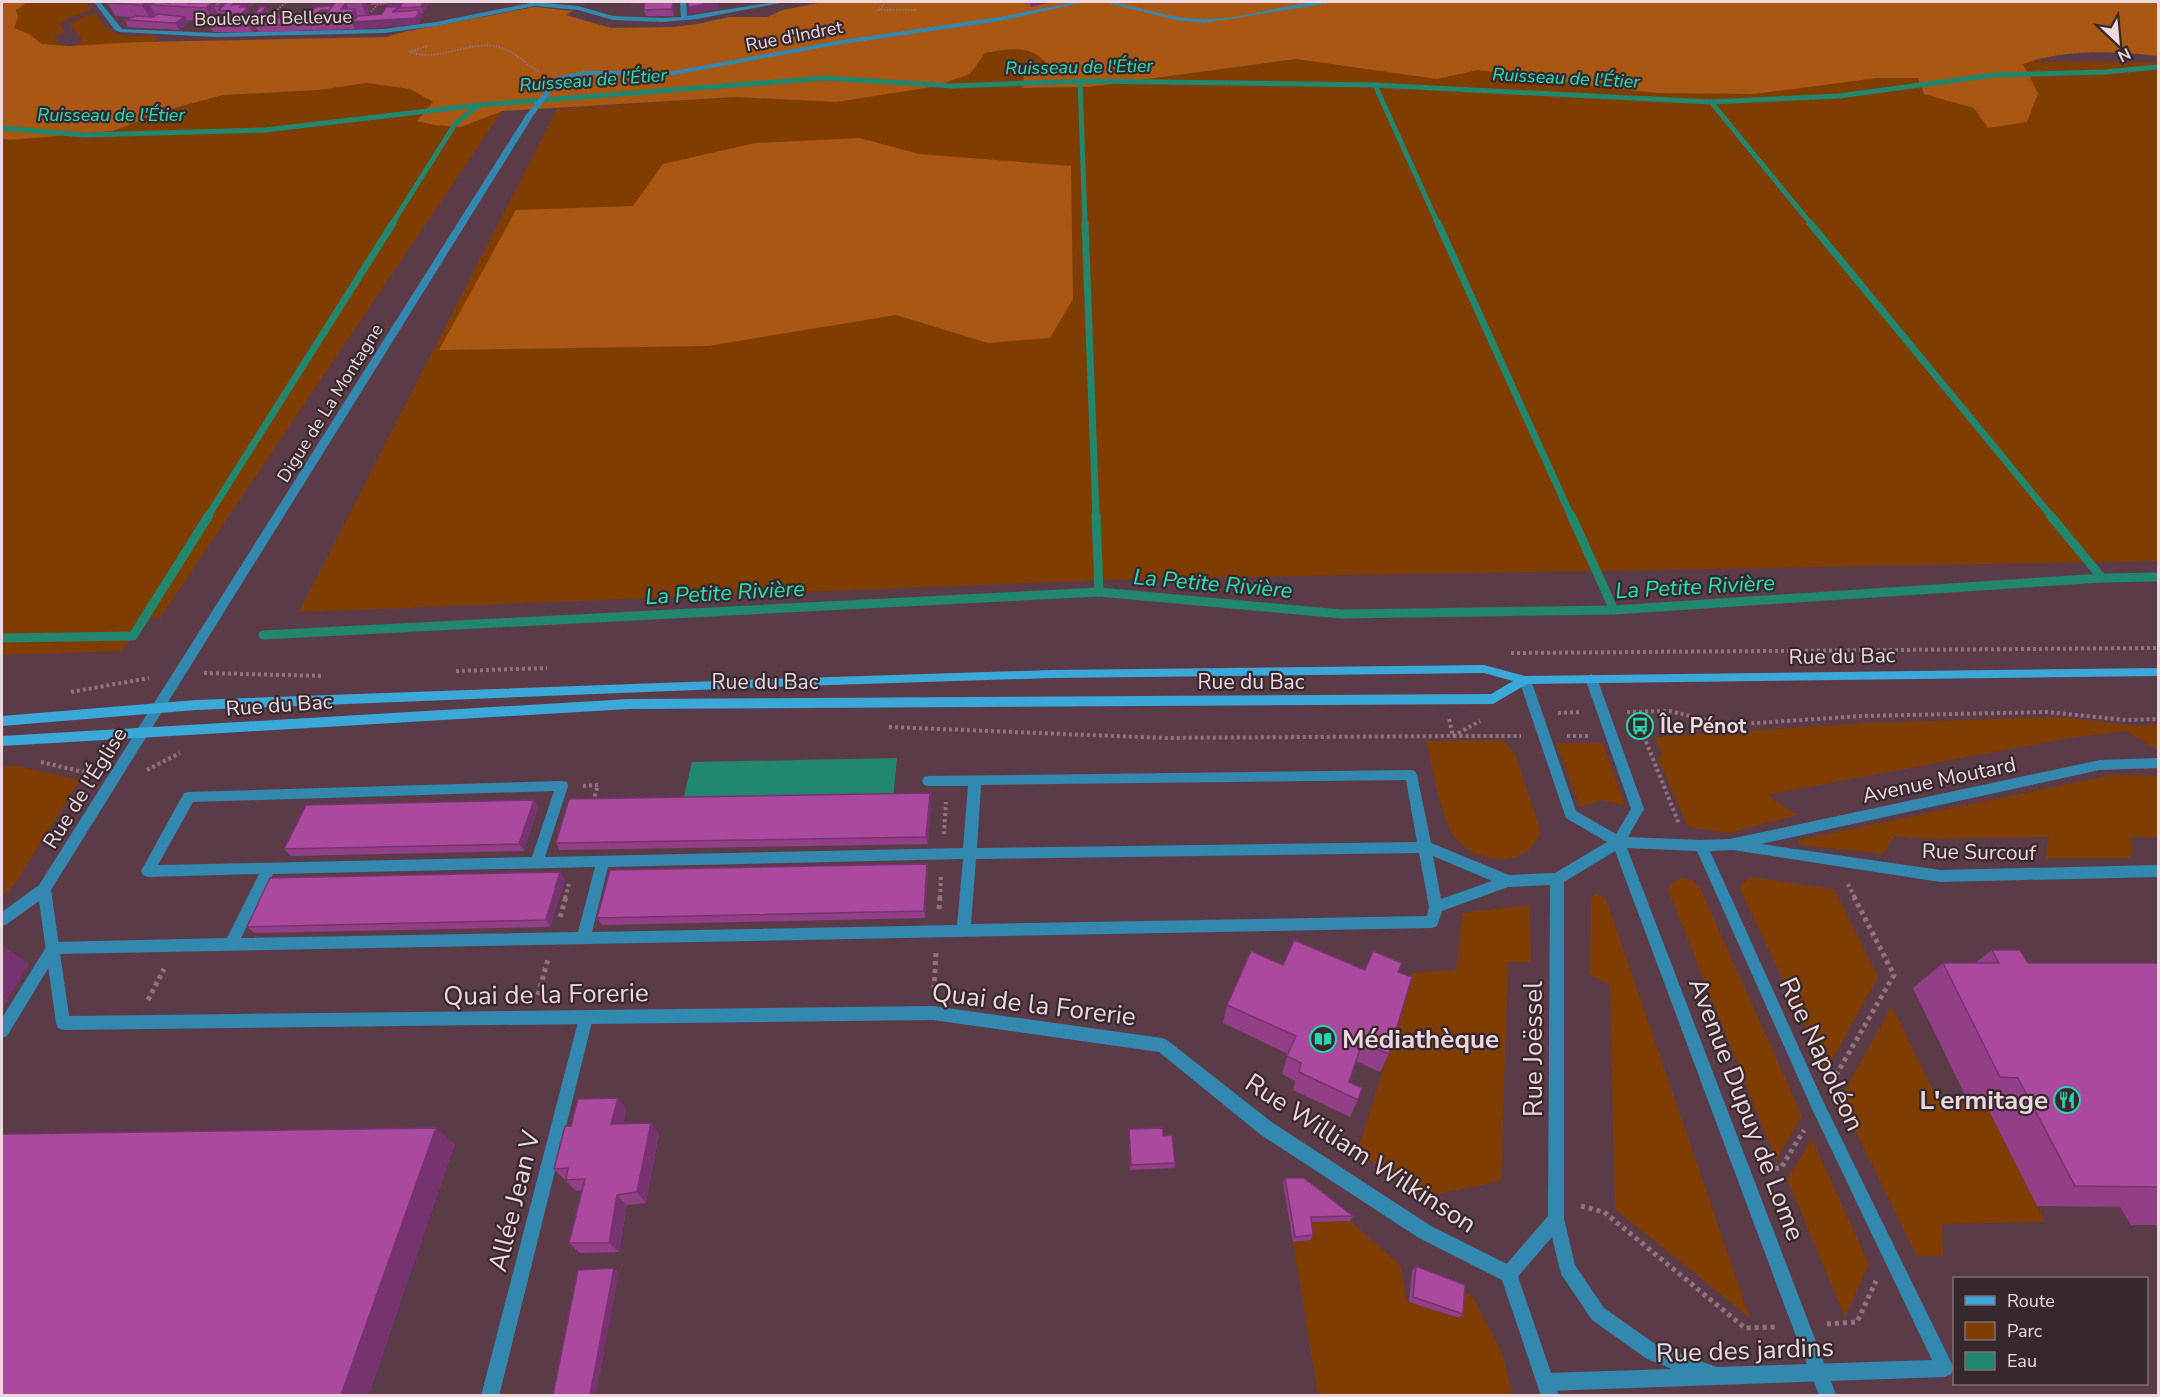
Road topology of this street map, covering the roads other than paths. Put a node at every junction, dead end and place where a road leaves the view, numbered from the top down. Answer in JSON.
{"nodes":[{"id":1,"x":98,"y":2,"type":"edge"},
{"id":2,"x":577,"y":2,"type":"edge"},
{"id":3,"x":683,"y":2,"type":"edge"},
{"id":4,"x":782,"y":2,"type":"edge"},
{"id":5,"x":1081,"y":2,"type":"edge"},
{"id":6,"x":1107,"y":2,"type":"edge"},
{"id":7,"x":1333,"y":2,"type":"edge"},
{"id":8,"x":568,"y":6,"type":"junction"},
{"id":9,"x":684,"y":19,"type":"junction"},
{"id":10,"x":530,"y":115,"type":"joint"},
{"id":11,"x":2158,"y":672,"type":"edge"},
{"id":12,"x":1590,"y":678,"type":"junction"},
{"id":13,"x":1526,"y":680,"type":"junction"},
{"id":14,"x":158,"y":708,"type":"junction"},
{"id":15,"x":2,"y":721,"type":"edge"},
{"id":16,"x":144,"y":733,"type":"junction"},
{"id":17,"x":2,"y":741,"type":"edge"},
{"id":18,"x":2158,"y":763,"type":"edge"},
{"id":19,"x":928,"y":781,"type":"dead end"},
{"id":20,"x":975,"y":781,"type":"junction"},
{"id":21,"x":1617,"y":842,"type":"junction"},
{"id":22,"x":1730,"y":845,"type":"junction"},
{"id":23,"x":1701,"y":846,"type":"junction"},
{"id":24,"x":1425,"y":847,"type":"junction"},
{"id":25,"x":970,"y":854,"type":"junction"},
{"id":26,"x":537,"y":862,"type":"junction"},
{"id":27,"x":603,"y":862,"type":"junction"},
{"id":28,"x":269,"y":868,"type":"junction"},
{"id":29,"x":2158,"y":871,"type":"edge"},
{"id":30,"x":1557,"y":879,"type":"junction"},
{"id":31,"x":1508,"y":881,"type":"junction"},
{"id":32,"x":44,"y":889,"type":"junction"},
{"id":33,"x":1436,"y":907,"type":"junction"},
{"id":34,"x":2,"y":920,"type":"edge"},
{"id":35,"x":964,"y":930,"type":"junction"},
{"id":36,"x":583,"y":938,"type":"junction"},
{"id":37,"x":231,"y":944,"type":"junction"},
{"id":38,"x":53,"y":948,"type":"junction"},
{"id":39,"x":586,"y":1018,"type":"junction"},
{"id":40,"x":2,"y":1031,"type":"edge"},
{"id":41,"x":1162,"y":1045,"type":"joint"},
{"id":42,"x":1556,"y":1220,"type":"junction"},
{"id":43,"x":1509,"y":1274,"type":"junction"},
{"id":44,"x":1945,"y":1368,"type":"joint"},
{"id":45,"x":1719,"y":1376,"type":"junction"},
{"id":46,"x":1548,"y":1389,"type":"edge"},
{"id":47,"x":490,"y":1395,"type":"edge"},
{"id":48,"x":1828,"y":1395,"type":"edge"}],
"edges":[{"from":1,"to":8,"type":"street","name":"Boulevard Bellevue"},
{"from":2,"to":8,"type":"street"},
{"from":3,"to":9,"type":"street"},
{"from":4,"to":9,"type":"street","name":"Boulevard Bellevue"},
{"from":5,"to":10,"type":"street","name":"Rue d'Indret"},
{"from":6,"to":7,"type":"street"},
{"from":8,"to":9,"type":"street","name":"Boulevard Bellevue"},
{"from":10,"to":14,"type":"street","name":"Digue de La Montagne"},
{"from":11,"to":12,"type":"main road","name":"Rue du Bac"},
{"from":12,"to":13,"type":"main road","name":"Rue du Bac"},
{"from":12,"to":21,"type":"street"},
{"from":13,"to":14,"type":"main road","name":"Rue du Bac"},
{"from":13,"to":16,"type":"main road","name":"Rue du Bac"},
{"from":13,"to":21,"type":"street"},
{"from":14,"to":15,"type":"main road","name":"Rue du Bac"},
{"from":14,"to":16,"type":"street","name":"Rue de l'Église"},
{"from":16,"to":17,"type":"main road","name":"Rue du Bac"},
{"from":16,"to":32,"type":"street","name":"Rue de l'Église"},
{"from":18,"to":22,"type":"street","name":"Avenue Moutard"},
{"from":19,"to":20,"type":"street"},
{"from":20,"to":24,"type":"street"},
{"from":20,"to":25,"type":"street"},
{"from":21,"to":23,"type":"street"},
{"from":21,"to":30,"type":"street"},
{"from":21,"to":48,"type":"street","name":"Avenue Dupuy de Lome","bridge":true},
{"from":22,"to":23,"type":"street"},
{"from":22,"to":29,"type":"street","name":"Rue Surcouf"},
{"from":23,"to":44,"type":"street","name":"Rue Napoléon"},
{"from":24,"to":25,"type":"street"},
{"from":24,"to":31,"type":"street"},
{"from":24,"to":33,"type":"street"},
{"from":25,"to":27,"type":"street"},
{"from":25,"to":35,"type":"street"},
{"from":26,"to":27,"type":"street"},
{"from":26,"to":28,"type":"street"},
{"from":26,"to":28,"type":"street"},
{"from":27,"to":36,"type":"street"},
{"from":28,"to":37,"type":"street"},
{"from":30,"to":31,"type":"street"},
{"from":30,"to":42,"type":"street","name":"Rue Joëssel"},
{"from":31,"to":33,"type":"street"},
{"from":32,"to":34,"type":"street"},
{"from":32,"to":38,"type":"street","name":"Quai de la Forerie"},
{"from":33,"to":35,"type":"street"},
{"from":35,"to":36,"type":"street"},
{"from":36,"to":37,"type":"street"},
{"from":37,"to":38,"type":"street"},
{"from":38,"to":39,"type":"street","name":"Quai de la Forerie"},
{"from":38,"to":40,"type":"street"},
{"from":39,"to":41,"type":"street","name":"Quai de la Forerie"},
{"from":39,"to":47,"type":"street","name":"Allée Jean V"},
{"from":41,"to":43,"type":"street","name":"Rue William Wilkinson"},
{"from":42,"to":43,"type":"street"},
{"from":42,"to":45,"type":"street","name":"Rue Joëssel"},
{"from":43,"to":46,"type":"street"},
{"from":44,"to":45,"type":"street","name":"Rue des jardins"},
{"from":45,"to":46,"type":"street","name":"Rue des jardins"}]}
